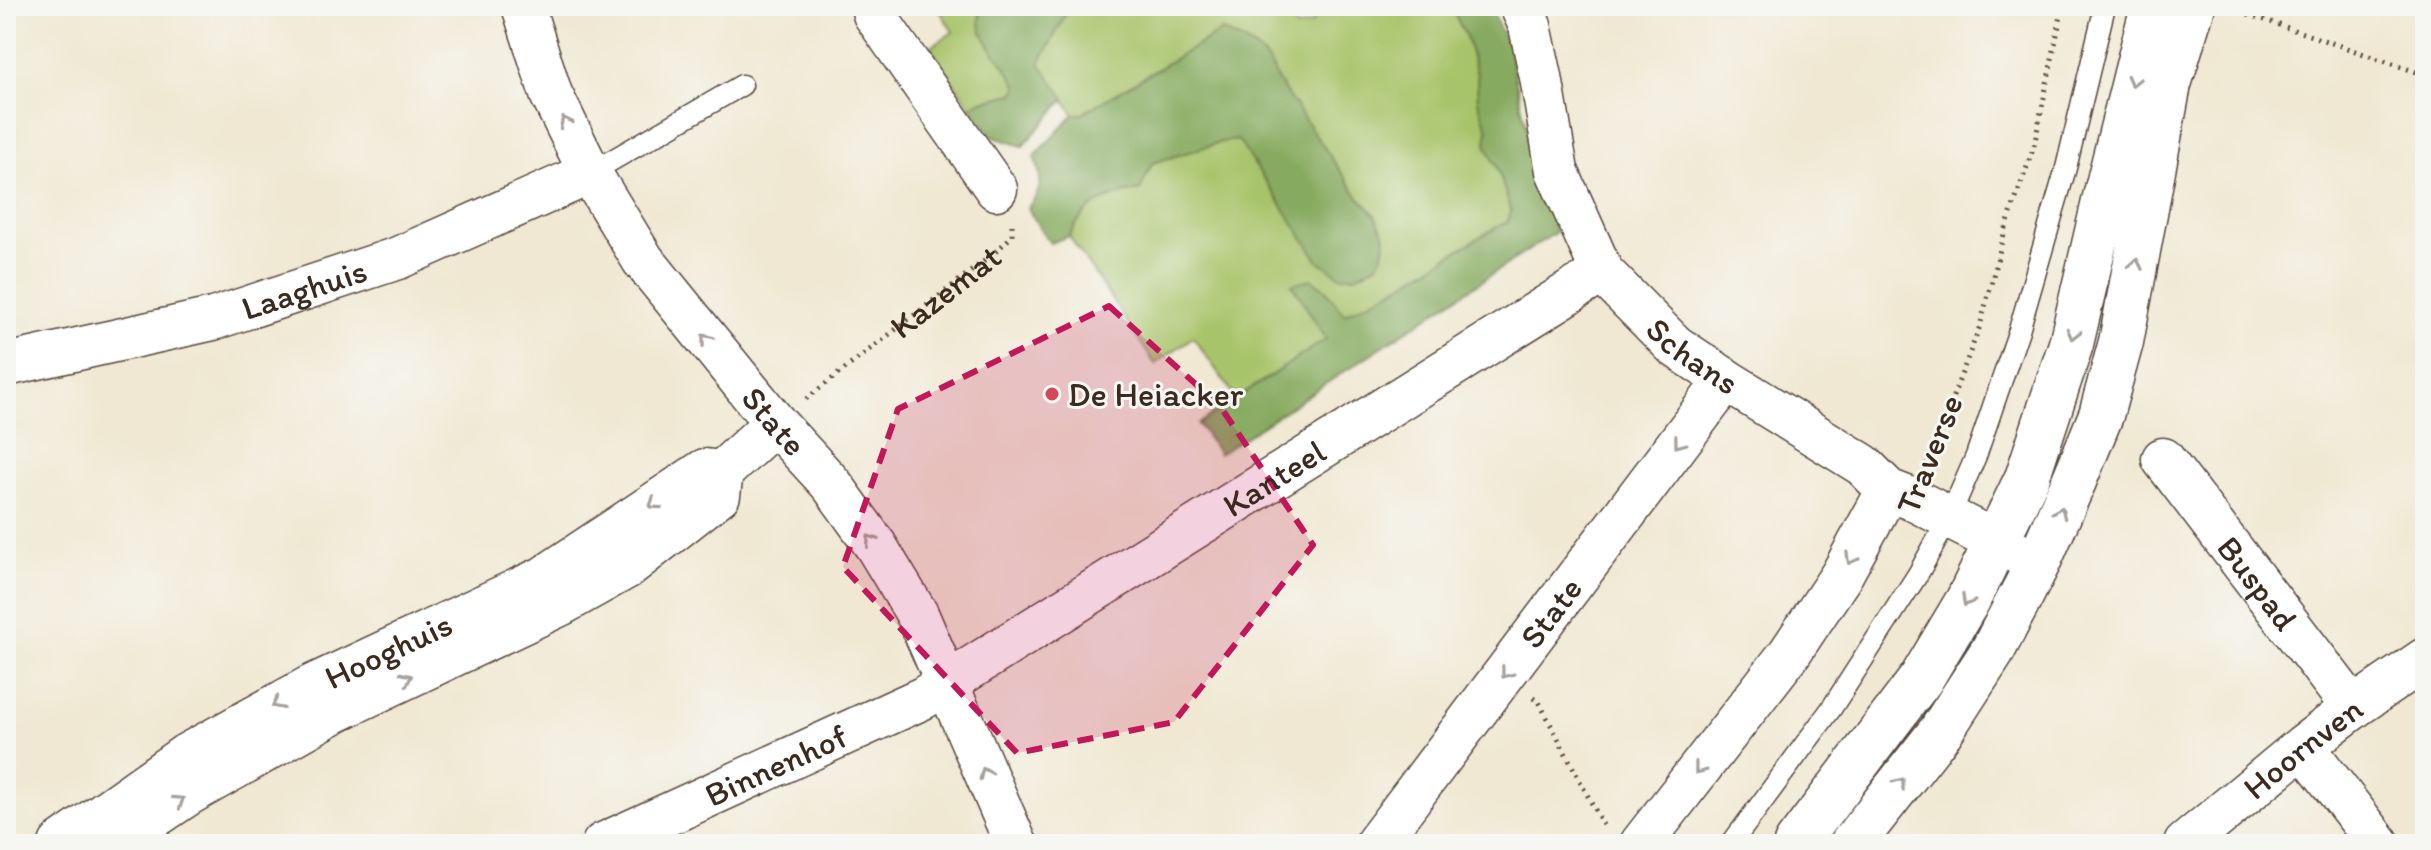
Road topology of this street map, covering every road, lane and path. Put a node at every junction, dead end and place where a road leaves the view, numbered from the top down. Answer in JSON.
{"nodes":[{"id":1,"x":523,"y":6,"type":"edge"},
{"id":2,"x":872,"y":6,"type":"edge"},
{"id":3,"x":1521,"y":6,"type":"edge"},
{"id":4,"x":2063,"y":6,"type":"edge"},
{"id":5,"x":2105,"y":6,"type":"edge"},
{"id":6,"x":2153,"y":6,"type":"edge"},
{"id":7,"x":2193,"y":6,"type":"edge"},
{"id":8,"x":2225,"y":6,"type":"edge"},
{"id":9,"x":2425,"y":75,"type":"edge"},
{"id":10,"x":742,"y":85,"type":"dead end"},
{"id":11,"x":590,"y":173,"type":"junction"},
{"id":12,"x":996,"y":189,"type":"joint"},
{"id":13,"x":1602,"y":272,"type":"junction"},
{"id":14,"x":6,"y":365,"type":"edge"},
{"id":15,"x":1726,"y":380,"type":"junction"},
{"id":16,"x":775,"y":423,"type":"junction"},
{"id":17,"x":2163,"y":459,"type":"dead end"},
{"id":18,"x":722,"y":472,"type":"junction"},
{"id":19,"x":1917,"y":503,"type":"junction"},
{"id":20,"x":1996,"y":542,"type":"junction"},
{"id":21,"x":2038,"y":563,"type":"junction"},
{"id":22,"x":2425,"y":659,"type":"edge"},
{"id":23,"x":1505,"y":674,"type":"junction"},
{"id":24,"x":946,"y":683,"type":"junction"},
{"id":25,"x":2353,"y":708,"type":"junction"},
{"id":26,"x":2303,"y":746,"type":"junction"},
{"id":27,"x":1623,"y":837,"type":"edge"},
{"id":28,"x":60,"y":844,"type":"edge"},
{"id":29,"x":114,"y":844,"type":"edge"},
{"id":30,"x":603,"y":844,"type":"edge"},
{"id":31,"x":1016,"y":844,"type":"edge"},
{"id":32,"x":1376,"y":844,"type":"edge"},
{"id":33,"x":1731,"y":844,"type":"edge"},
{"id":34,"x":1796,"y":844,"type":"edge"},
{"id":35,"x":1852,"y":844,"type":"edge"},
{"id":36,"x":2185,"y":844,"type":"edge"},
{"id":37,"x":2379,"y":844,"type":"edge"}],
"edges":[{"from":11,"to":1,"type":"street","name":"State","one_way":true},
{"from":2,"to":12,"type":"street","name":"Kazemat"},
{"from":3,"to":13,"type":"street","name":"Schans"},
{"from":4,"to":19,"type":"path","name":"Traverse"},
{"from":5,"to":19,"type":"lane","name":"Traverse"},
{"from":6,"to":20,"type":"street","one_way":true},
{"from":21,"to":7,"type":"street","one_way":true},
{"from":8,"to":9,"type":"path"},
{"from":10,"to":11,"type":"lane"},
{"from":11,"to":14,"type":"street","name":"Laaghuis"},
{"from":16,"to":11,"type":"street","name":"State","one_way":true},
{"from":12,"to":16,"type":"path","name":"Kazemat"},
{"from":13,"to":15,"type":"street","name":"Schans"},
{"from":13,"to":24,"type":"street","name":"Kanteel"},
{"from":15,"to":19,"type":"street","name":"Schans"},
{"from":15,"to":23,"type":"street","name":"State","one_way":true},
{"from":16,"to":18,"type":"street","name":"Hooghuis"},
{"from":24,"to":16,"type":"street","name":"State","one_way":true},
{"from":17,"to":25,"type":"street","name":"Buspad"},
{"from":18,"to":28,"type":"street","name":"Hooghuis","one_way":true},
{"from":29,"to":18,"type":"street","name":"Hooghuis","one_way":true},
{"from":19,"to":20,"type":"street","name":"Schans"},
{"from":19,"to":27,"type":"street","one_way":true},
{"from":19,"to":33,"type":"lane","name":"Traverse"},
{"from":20,"to":21,"type":"street","name":"Schans"},
{"from":20,"to":34,"type":"street","one_way":true},
{"from":35,"to":21,"type":"street","one_way":true},
{"from":22,"to":25,"type":"street","name":"Hoornven"},
{"from":23,"to":27,"type":"path"},
{"from":23,"to":32,"type":"street","name":"State"},
{"from":24,"to":30,"type":"street","name":"Binnenhof"},
{"from":31,"to":24,"type":"street","name":"State","one_way":true},
{"from":25,"to":26,"type":"street","name":"Hoornven"},
{"from":26,"to":36,"type":"street","name":"Hoornven"},
{"from":26,"to":37,"type":"street"}]}
